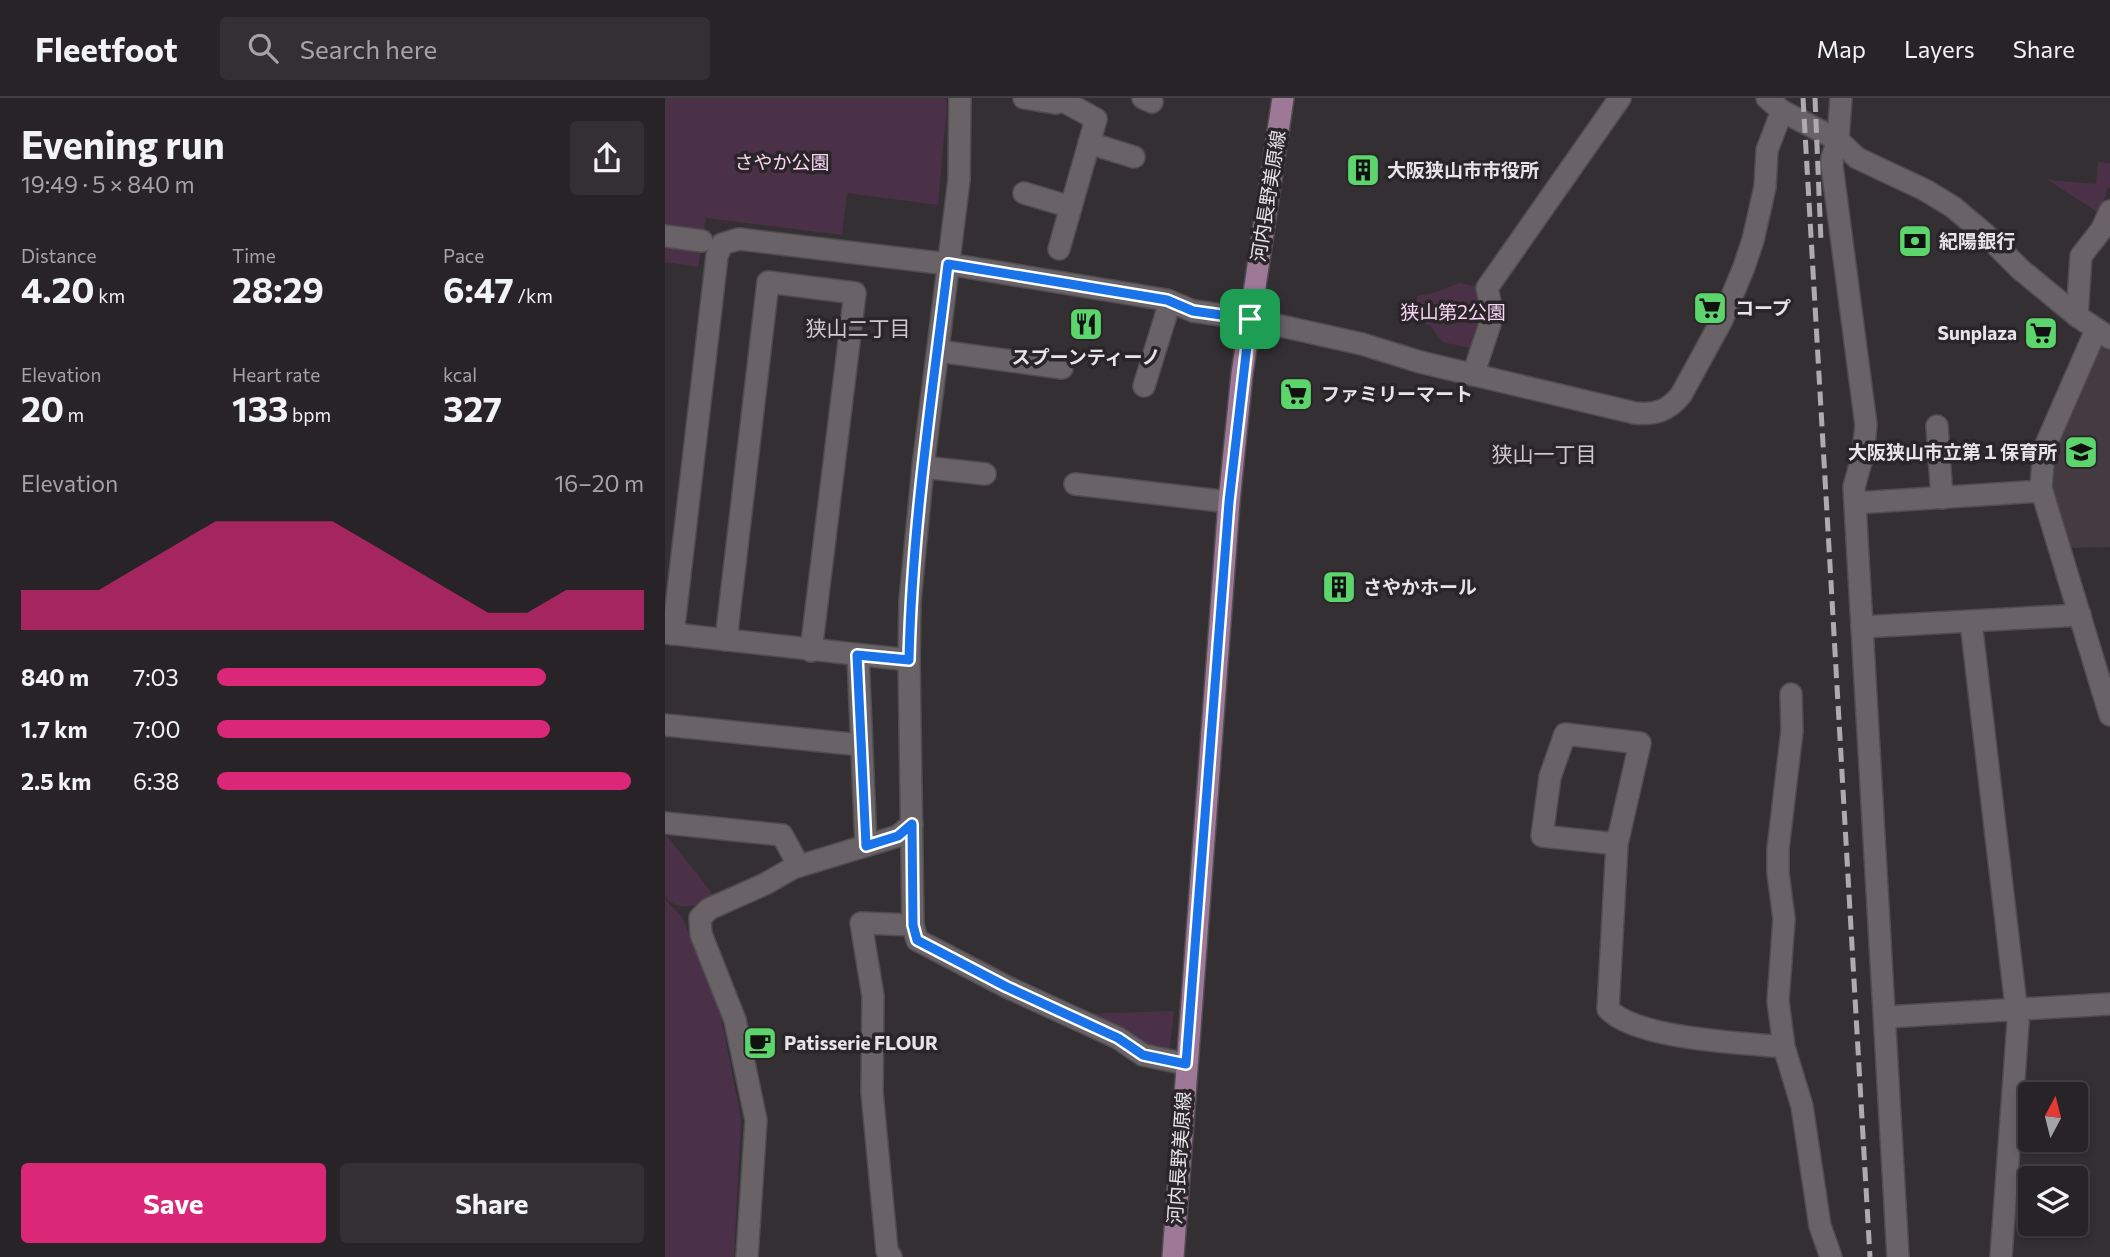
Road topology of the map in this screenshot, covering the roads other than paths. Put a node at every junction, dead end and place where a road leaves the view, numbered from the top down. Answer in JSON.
{"nodes":[{"id":1,"x":960,"y":98,"type":"edge"},
{"id":2,"x":1024,"y":98,"type":"edge"},
{"id":3,"x":1283,"y":98,"type":"edge"},
{"id":4,"x":1621,"y":98,"type":"edge"},
{"id":5,"x":1841,"y":98,"type":"edge"},
{"id":6,"x":1063,"y":99,"type":"edge"},
{"id":7,"x":1774,"y":105,"type":"edge"},
{"id":8,"x":1838,"y":140,"type":"junction"},
{"id":9,"x":1089,"y":143,"type":"junction"},
{"id":10,"x":1134,"y":157,"type":"dead end"},
{"id":11,"x":1024,"y":193,"type":"dead end"},
{"id":12,"x":1071,"y":207,"type":"junction"},
{"id":13,"x":2110,"y":211,"type":"edge"},
{"id":14,"x":665,"y":236,"type":"edge"},
{"id":15,"x":702,"y":241,"type":"dead end"},
{"id":16,"x":1059,"y":248,"type":"dead end"},
{"id":17,"x":948,"y":264,"type":"junction"},
{"id":18,"x":1170,"y":302,"type":"junction"},
{"id":19,"x":2077,"y":316,"type":"junction"},
{"id":20,"x":1250,"y":319,"type":"junction"},
{"id":21,"x":2103,"y":334,"type":"edge"},
{"id":22,"x":937,"y":351,"type":"junction"},
{"id":23,"x":1062,"y":368,"type":"dead end"},
{"id":24,"x":1473,"y":375,"type":"junction"},
{"id":25,"x":1144,"y":386,"type":"dead end"},
{"id":26,"x":1937,"y":426,"type":"dead end"},
{"id":27,"x":923,"y":467,"type":"junction"},
{"id":28,"x":985,"y":474,"type":"dead end"},
{"id":29,"x":1075,"y":484,"type":"dead end"},
{"id":30,"x":2042,"y":491,"type":"junction"},
{"id":31,"x":1942,"y":498,"type":"junction"},
{"id":32,"x":1229,"y":502,"type":"junction"},
{"id":33,"x":1855,"y":503,"type":"junction"},
{"id":34,"x":2080,"y":615,"type":"junction"},
{"id":35,"x":1971,"y":622,"type":"junction"},
{"id":36,"x":1863,"y":627,"type":"junction"},
{"id":37,"x":669,"y":633,"type":"edge"},
{"id":38,"x":726,"y":640,"type":"junction"},
{"id":39,"x":811,"y":650,"type":"junction"},
{"id":40,"x":857,"y":655,"type":"junction"},
{"id":41,"x":909,"y":660,"type":"junction"},
{"id":42,"x":1791,"y":694,"type":"dead end"},
{"id":43,"x":2110,"y":715,"type":"edge"},
{"id":44,"x":665,"y":725,"type":"edge"},
{"id":45,"x":861,"y":745,"type":"junction"},
{"id":46,"x":665,"y":823,"type":"edge"},
{"id":47,"x":912,"y":824,"type":"junction"},
{"id":48,"x":1617,"y":844,"type":"junction"},
{"id":49,"x":866,"y":846,"type":"junction"},
{"id":50,"x":799,"y":866,"type":"junction"},
{"id":51,"x":913,"y":925,"type":"junction"},
{"id":52,"x":2110,"y":1004,"type":"edge"},
{"id":53,"x":2017,"y":1010,"type":"junction"},
{"id":54,"x":1885,"y":1017,"type":"junction"},
{"id":55,"x":1784,"y":1047,"type":"junction"},
{"id":56,"x":1186,"y":1064,"type":"junction"},
{"id":57,"x":747,"y":1257,"type":"edge"},
{"id":58,"x":891,"y":1257,"type":"edge"},
{"id":59,"x":1173,"y":1257,"type":"edge"},
{"id":60,"x":1831,"y":1257,"type":"edge"},
{"id":61,"x":1898,"y":1257,"type":"edge"},
{"id":62,"x":2001,"y":1257,"type":"edge"}],
"edges":[{"from":1,"to":17,"type":"street"},
{"from":2,"to":6,"type":"street"},
{"from":3,"to":20,"type":"main road","name":"河内長野美原線"},
{"from":4,"to":24,"type":"street"},
{"from":5,"to":8,"type":"street"},
{"from":6,"to":9,"type":"street"},
{"from":7,"to":8,"type":"street"},
{"from":7,"to":24,"type":"street"},
{"from":8,"to":19,"type":"street"},
{"from":8,"to":33,"type":"street"},
{"from":9,"to":10,"type":"street"},
{"from":9,"to":12,"type":"street"},
{"from":11,"to":12,"type":"street"},
{"from":12,"to":16,"type":"street"},
{"from":13,"to":19,"type":"street"},
{"from":14,"to":15,"type":"street"},
{"from":17,"to":18,"type":"street"},
{"from":17,"to":22,"type":"street"},
{"from":17,"to":37,"type":"street"},
{"from":18,"to":20,"type":"street"},
{"from":18,"to":25,"type":"street"},
{"from":19,"to":21,"type":"street"},
{"from":20,"to":24,"type":"street"},
{"from":20,"to":32,"type":"main road","name":"河内長野美原線"},
{"from":21,"to":30,"type":"street"},
{"from":22,"to":23,"type":"street"},
{"from":22,"to":27,"type":"street"},
{"from":26,"to":31,"type":"street"},
{"from":27,"to":28,"type":"street"},
{"from":27,"to":41,"type":"street"},
{"from":29,"to":32,"type":"street"},
{"from":30,"to":31,"type":"street"},
{"from":30,"to":34,"type":"street"},
{"from":31,"to":33,"type":"street"},
{"from":32,"to":56,"type":"main road","name":"河内長野美原線"},
{"from":33,"to":36,"type":"street"},
{"from":34,"to":35,"type":"street"},
{"from":34,"to":43,"type":"street"},
{"from":35,"to":36,"type":"street"},
{"from":35,"to":53,"type":"street"},
{"from":36,"to":54,"type":"street"},
{"from":37,"to":38,"type":"street"},
{"from":38,"to":39,"type":"street"},
{"from":38,"to":39,"type":"street"},
{"from":39,"to":40,"type":"street"},
{"from":40,"to":41,"type":"street"},
{"from":40,"to":45,"type":"street"},
{"from":41,"to":47,"type":"street"},
{"from":42,"to":55,"type":"street"},
{"from":44,"to":45,"type":"street"},
{"from":45,"to":49,"type":"street"},
{"from":46,"to":50,"type":"street"},
{"from":47,"to":49,"type":"street"},
{"from":47,"to":51,"type":"street"},
{"from":48,"to":48,"type":"street"},
{"from":48,"to":55,"type":"street"},
{"from":49,"to":50,"type":"street"},
{"from":50,"to":57,"type":"street"},
{"from":51,"to":56,"type":"street"},
{"from":51,"to":58,"type":"street"},
{"from":52,"to":53,"type":"street"},
{"from":53,"to":54,"type":"street"},
{"from":53,"to":62,"type":"street"},
{"from":54,"to":61,"type":"street"},
{"from":55,"to":60,"type":"street"},
{"from":56,"to":59,"type":"main road","name":"河内長野美原線"}]}
